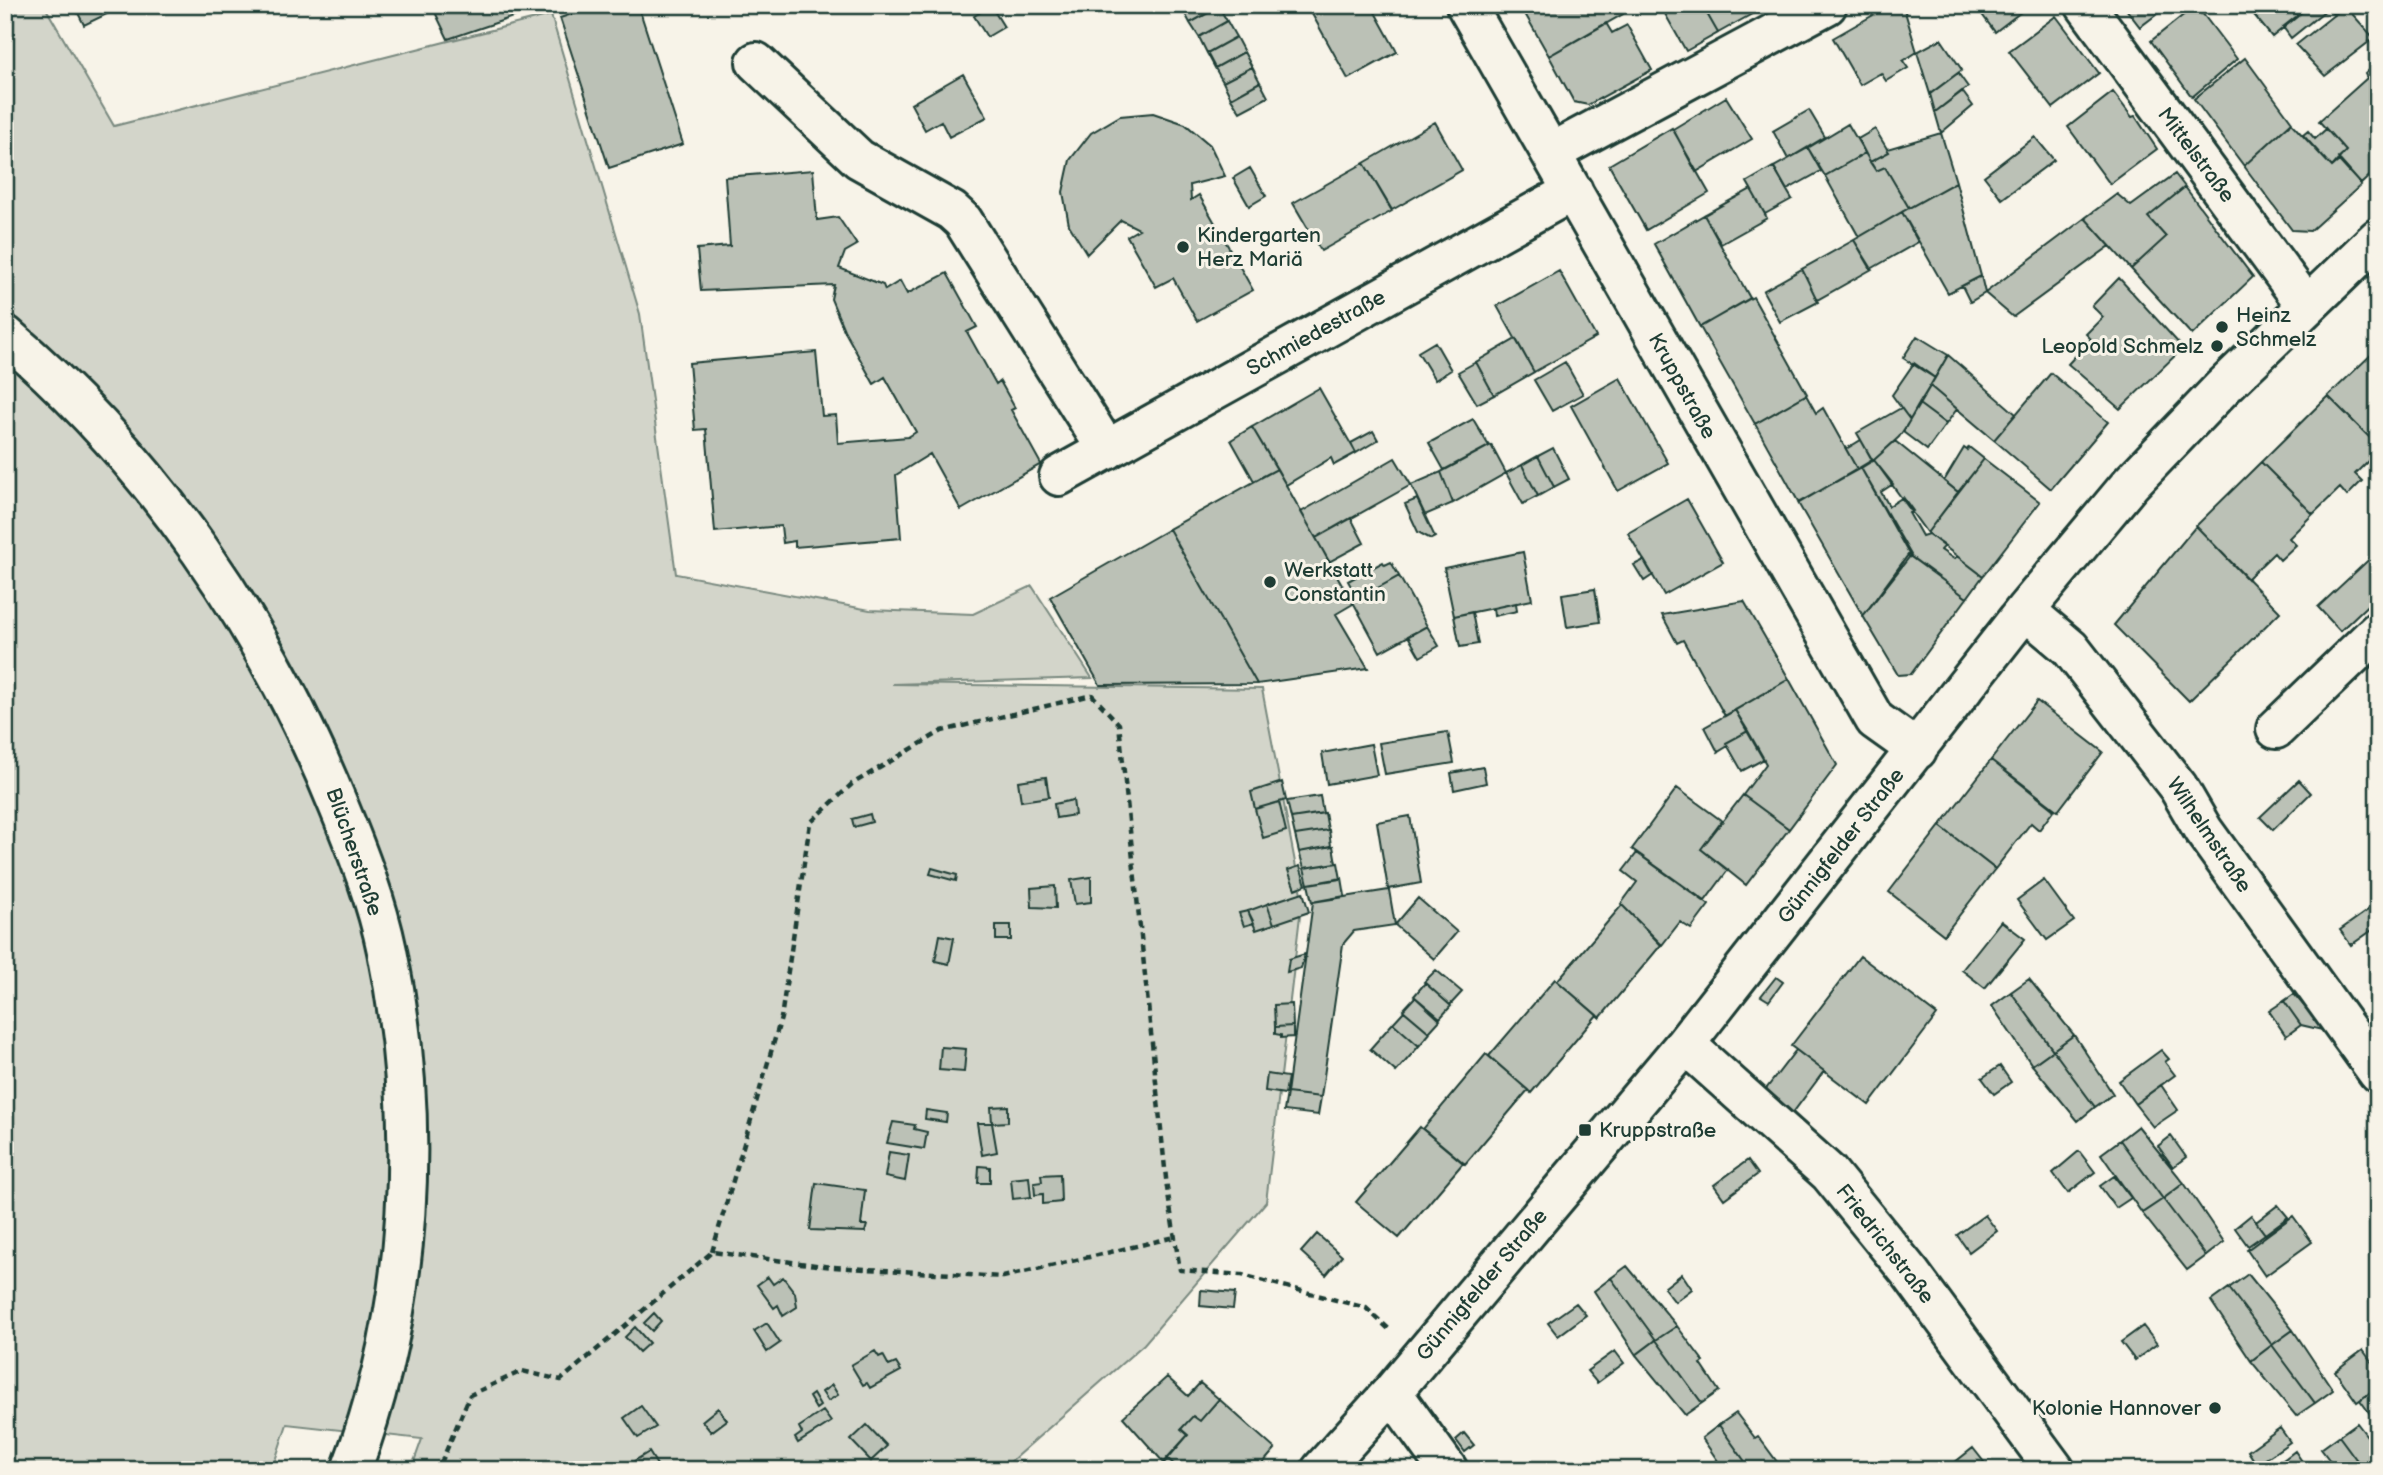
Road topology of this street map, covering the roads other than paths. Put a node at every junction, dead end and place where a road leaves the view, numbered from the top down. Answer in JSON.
{"nodes":[{"id":1,"x":1466,"y":5,"type":"edge"},
{"id":2,"x":1827,"y":5,"type":"edge"},
{"id":3,"x":2085,"y":5,"type":"edge"},
{"id":4,"x":756,"y":62,"type":"dead end"},
{"id":5,"x":1551,"y":153,"type":"junction"},
{"id":6,"x":1573,"y":191,"type":"junction"},
{"id":7,"x":2378,"y":238,"type":"edge"},
{"id":8,"x":2306,"y":305,"type":"junction"},
{"id":9,"x":5,"y":335,"type":"edge"},
{"id":10,"x":1107,"y":450,"type":"junction"},
{"id":11,"x":1059,"y":476,"type":"dead end"},
{"id":12,"x":2025,"y":610,"type":"junction"},
{"id":13,"x":2378,"y":631,"type":"edge"},
{"id":14,"x":2276,"y":729,"type":"dead end"},
{"id":15,"x":1917,"y":750,"type":"junction"},
{"id":16,"x":1685,"y":1044,"type":"junction"},
{"id":17,"x":2378,"y":1073,"type":"edge"},
{"id":18,"x":1392,"y":1392,"type":"junction"},
{"id":19,"x":351,"y":1470,"type":"edge"},
{"id":20,"x":1321,"y":1470,"type":"edge"},
{"id":21,"x":1448,"y":1470,"type":"edge"},
{"id":22,"x":2055,"y":1470,"type":"edge"}],
"edges":[{"from":1,"to":5,"type":"street","name":"Kruppstraße"},
{"from":2,"to":5,"type":"street"},
{"from":3,"to":8,"type":"street","name":"Mittelstraße"},
{"from":4,"to":10,"type":"street"},
{"from":5,"to":6,"type":"street","name":"Kruppstraße"},
{"from":6,"to":10,"type":"street","name":"Schmiedestraße"},
{"from":6,"to":15,"type":"street","name":"Kruppstraße"},
{"from":7,"to":8,"type":"street","name":"Günnigfelder Straße"},
{"from":8,"to":12,"type":"street","name":"Günnigfelder Straße"},
{"from":9,"to":19,"type":"street","name":"Blücherstraße"},
{"from":10,"to":11,"type":"street","name":"Schmiedestraße"},
{"from":12,"to":15,"type":"street","name":"Günnigfelder Straße"},
{"from":12,"to":17,"type":"street","name":"Wilhelmstraße"},
{"from":13,"to":14,"type":"street"},
{"from":15,"to":16,"type":"street","name":"Günnigfelder Straße"},
{"from":16,"to":18,"type":"street","name":"Günnigfelder Straße"},
{"from":16,"to":22,"type":"street","name":"Friedrichstraße"},
{"from":18,"to":20,"type":"street","name":"Günnigfelder Straße"},
{"from":18,"to":21,"type":"street"}]}
